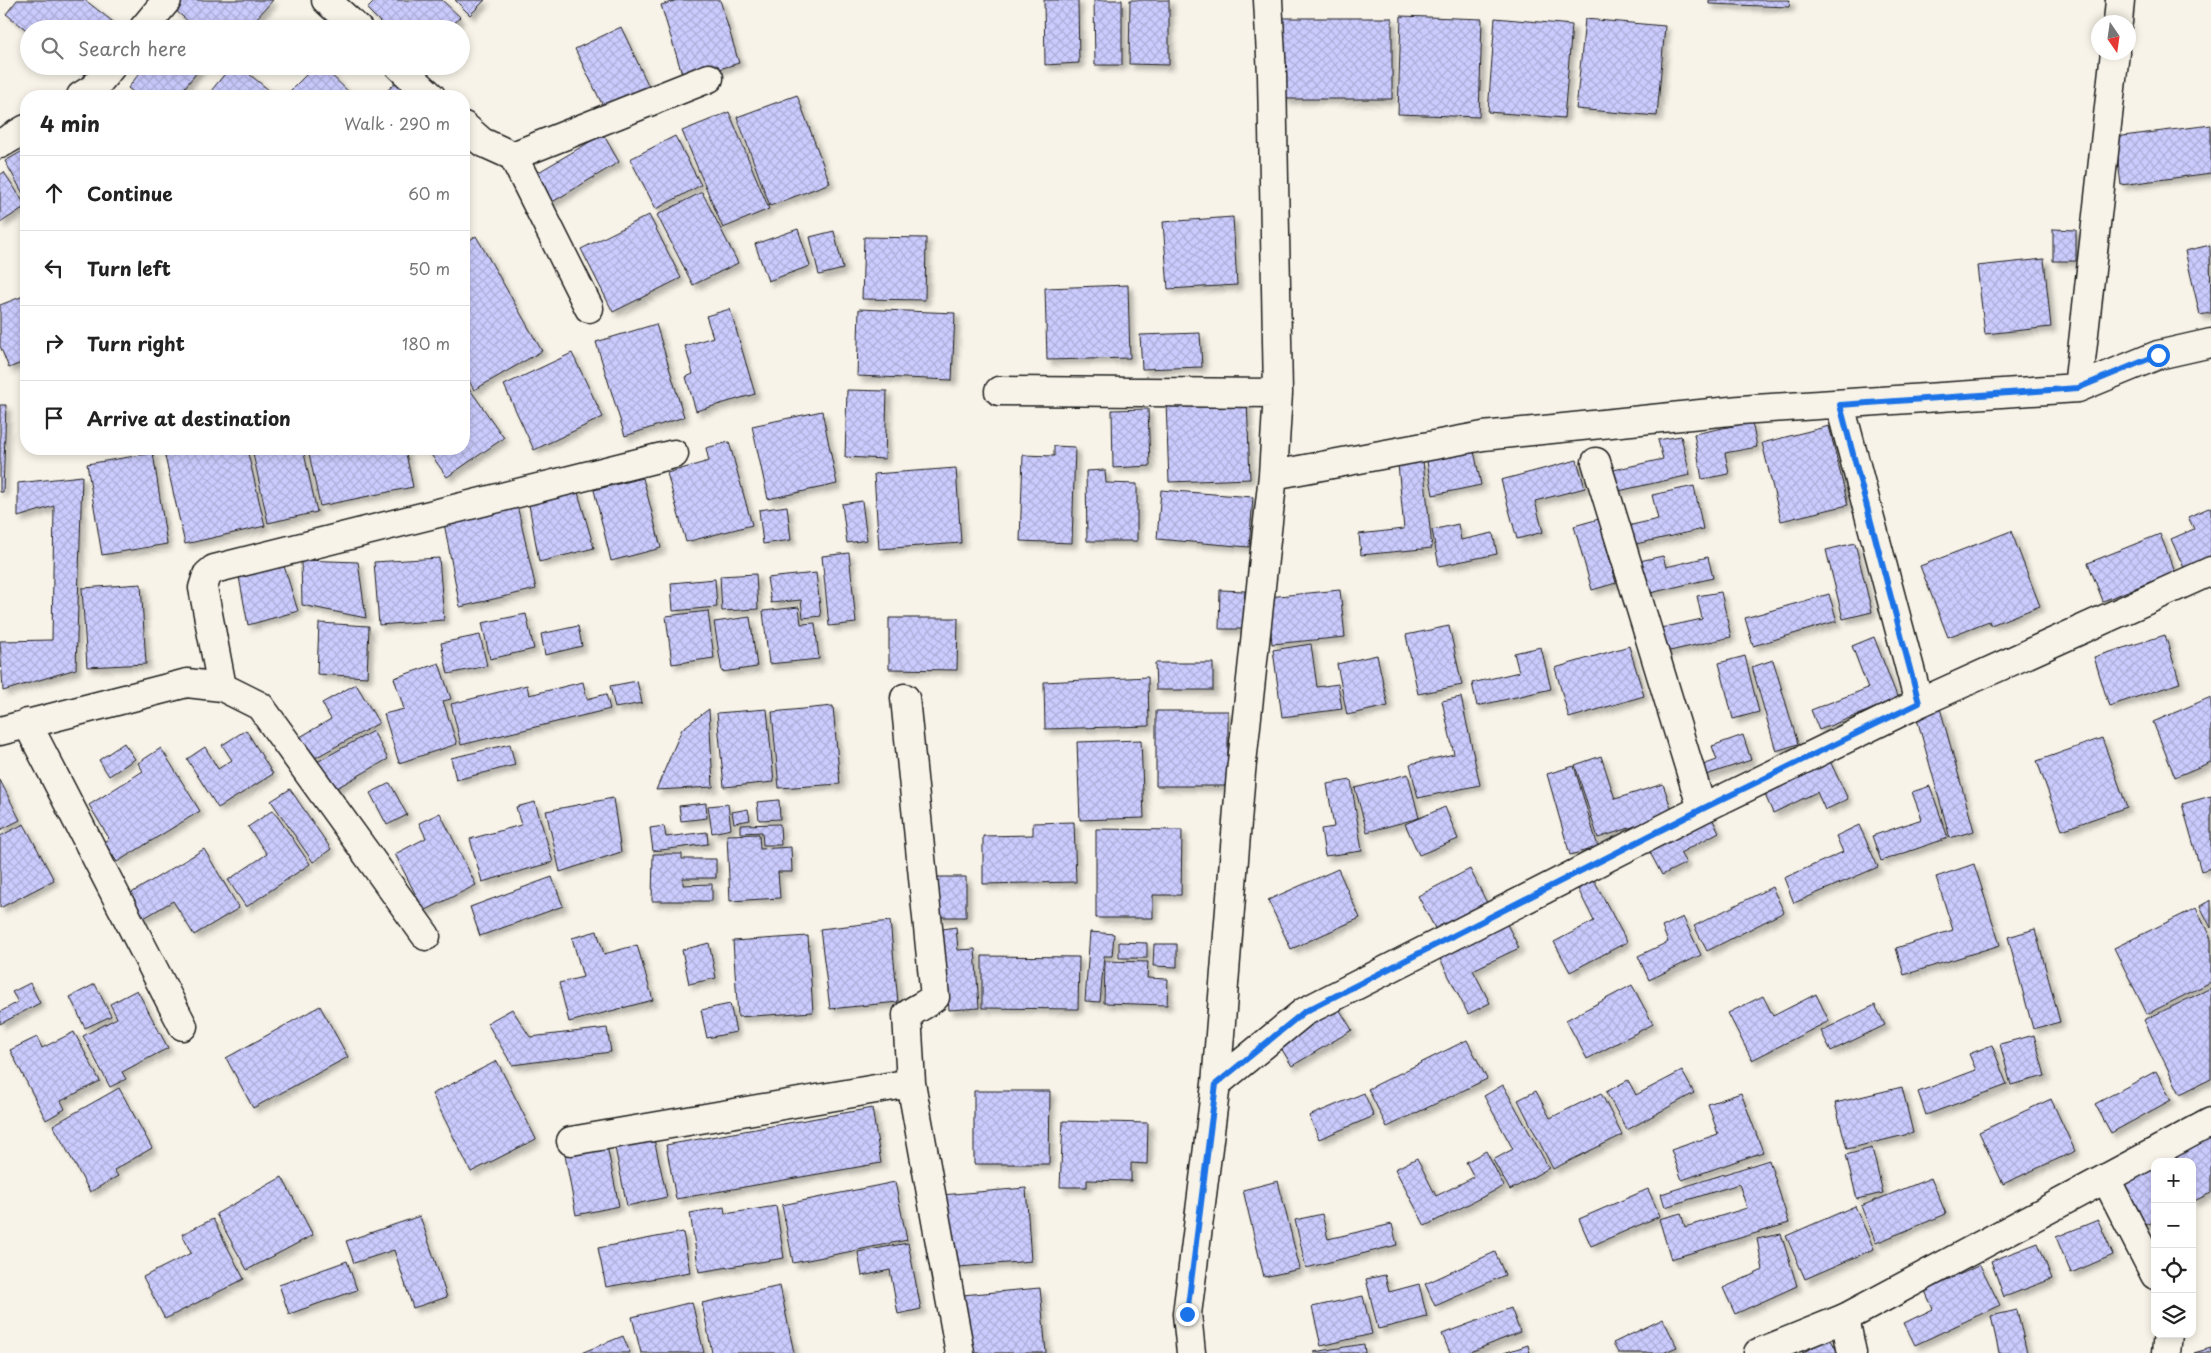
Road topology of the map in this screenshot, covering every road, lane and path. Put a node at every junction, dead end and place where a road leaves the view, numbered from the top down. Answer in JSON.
{"nodes":[{"id":1,"x":167,"y":0,"type":"edge"},
{"id":2,"x":326,"y":0,"type":"edge"},
{"id":3,"x":1268,"y":0,"type":"edge"},
{"id":4,"x":2120,"y":0,"type":"edge"},
{"id":5,"x":2119,"y":15,"type":"edge"},
{"id":6,"x":150,"y":20,"type":"edge"},
{"id":7,"x":348,"y":20,"type":"edge"},
{"id":8,"x":2114,"y":60,"type":"edge"},
{"id":9,"x":105,"y":75,"type":"edge"},
{"id":10,"x":408,"y":75,"type":"edge"},
{"id":11,"x":709,"y":78,"type":"dead end"},
{"id":12,"x":91,"y":90,"type":"edge"},
{"id":13,"x":424,"y":90,"type":"edge"},
{"id":14,"x":470,"y":131,"type":"edge"},
{"id":15,"x":20,"y":132,"type":"edge"},
{"id":16,"x":0,"y":144,"type":"edge"},
{"id":17,"x":513,"y":156,"type":"junction"},
{"id":18,"x":589,"y":308,"type":"dead end"},
{"id":19,"x":2211,"y":343,"type":"edge"},
{"id":20,"x":2078,"y":388,"type":"junction"},
{"id":21,"x":999,"y":390,"type":"dead end"},
{"id":22,"x":1278,"y":393,"type":"junction"},
{"id":23,"x":1840,"y":405,"type":"junction"},
{"id":24,"x":674,"y":454,"type":"dead end"},
{"id":25,"x":1596,"y":462,"type":"dead end"},
{"id":26,"x":1273,"y":475,"type":"junction"},
{"id":27,"x":2211,"y":571,"type":"edge"},
{"id":28,"x":222,"y":687,"type":"junction"},
{"id":29,"x":905,"y":698,"type":"dead end"},
{"id":30,"x":1919,"y":703,"type":"junction"},
{"id":31,"x":27,"y":723,"type":"junction"},
{"id":32,"x":0,"y":731,"type":"edge"},
{"id":33,"x":1702,"y":809,"type":"junction"},
{"id":34,"x":426,"y":936,"type":"dead end"},
{"id":35,"x":184,"y":1026,"type":"dead end"},
{"id":36,"x":911,"y":1083,"type":"junction"},
{"id":37,"x":1216,"y":1084,"type":"junction"},
{"id":38,"x":2211,"y":1122,"type":"edge"},
{"id":39,"x":571,"y":1141,"type":"dead end"},
{"id":40,"x":2106,"y":1178,"type":"junction"},
{"id":41,"x":2151,"y":1267,"type":"edge"},
{"id":42,"x":1846,"y":1318,"type":"junction"},
{"id":43,"x":2168,"y":1338,"type":"edge"},
{"id":44,"x":960,"y":1353,"type":"edge"},
{"id":45,"x":1191,"y":1353,"type":"edge"},
{"id":46,"x":1758,"y":1353,"type":"edge"},
{"id":47,"x":1852,"y":1353,"type":"edge"},
{"id":48,"x":2166,"y":1353,"type":"edge"}],
"edges":[{"from":1,"to":6,"type":"street"},
{"from":2,"to":7,"type":"street"},
{"from":3,"to":22,"type":"street"},
{"from":4,"to":5,"type":"street"},
{"from":8,"to":20,"type":"street"},
{"from":9,"to":12,"type":"street"},
{"from":10,"to":13,"type":"street"},
{"from":11,"to":17,"type":"street"},
{"from":14,"to":17,"type":"street"},
{"from":15,"to":16,"type":"street"},
{"from":17,"to":18,"type":"street"},
{"from":19,"to":20,"type":"street"},
{"from":20,"to":23,"type":"street"},
{"from":21,"to":22,"type":"street"},
{"from":22,"to":26,"type":"street"},
{"from":23,"to":26,"type":"street"},
{"from":23,"to":30,"type":"street"},
{"from":24,"to":28,"type":"street"},
{"from":25,"to":33,"type":"street"},
{"from":26,"to":37,"type":"street"},
{"from":27,"to":30,"type":"street"},
{"from":28,"to":31,"type":"street"},
{"from":28,"to":34,"type":"street"},
{"from":29,"to":36,"type":"street"},
{"from":30,"to":33,"type":"street"},
{"from":31,"to":32,"type":"street"},
{"from":31,"to":35,"type":"street"},
{"from":33,"to":37,"type":"street"},
{"from":36,"to":39,"type":"street"},
{"from":36,"to":44,"type":"street"},
{"from":37,"to":45,"type":"street"},
{"from":38,"to":40,"type":"street"},
{"from":40,"to":41,"type":"street"},
{"from":40,"to":42,"type":"street"},
{"from":42,"to":46,"type":"street"},
{"from":42,"to":47,"type":"street"},
{"from":43,"to":48,"type":"street"}]}
